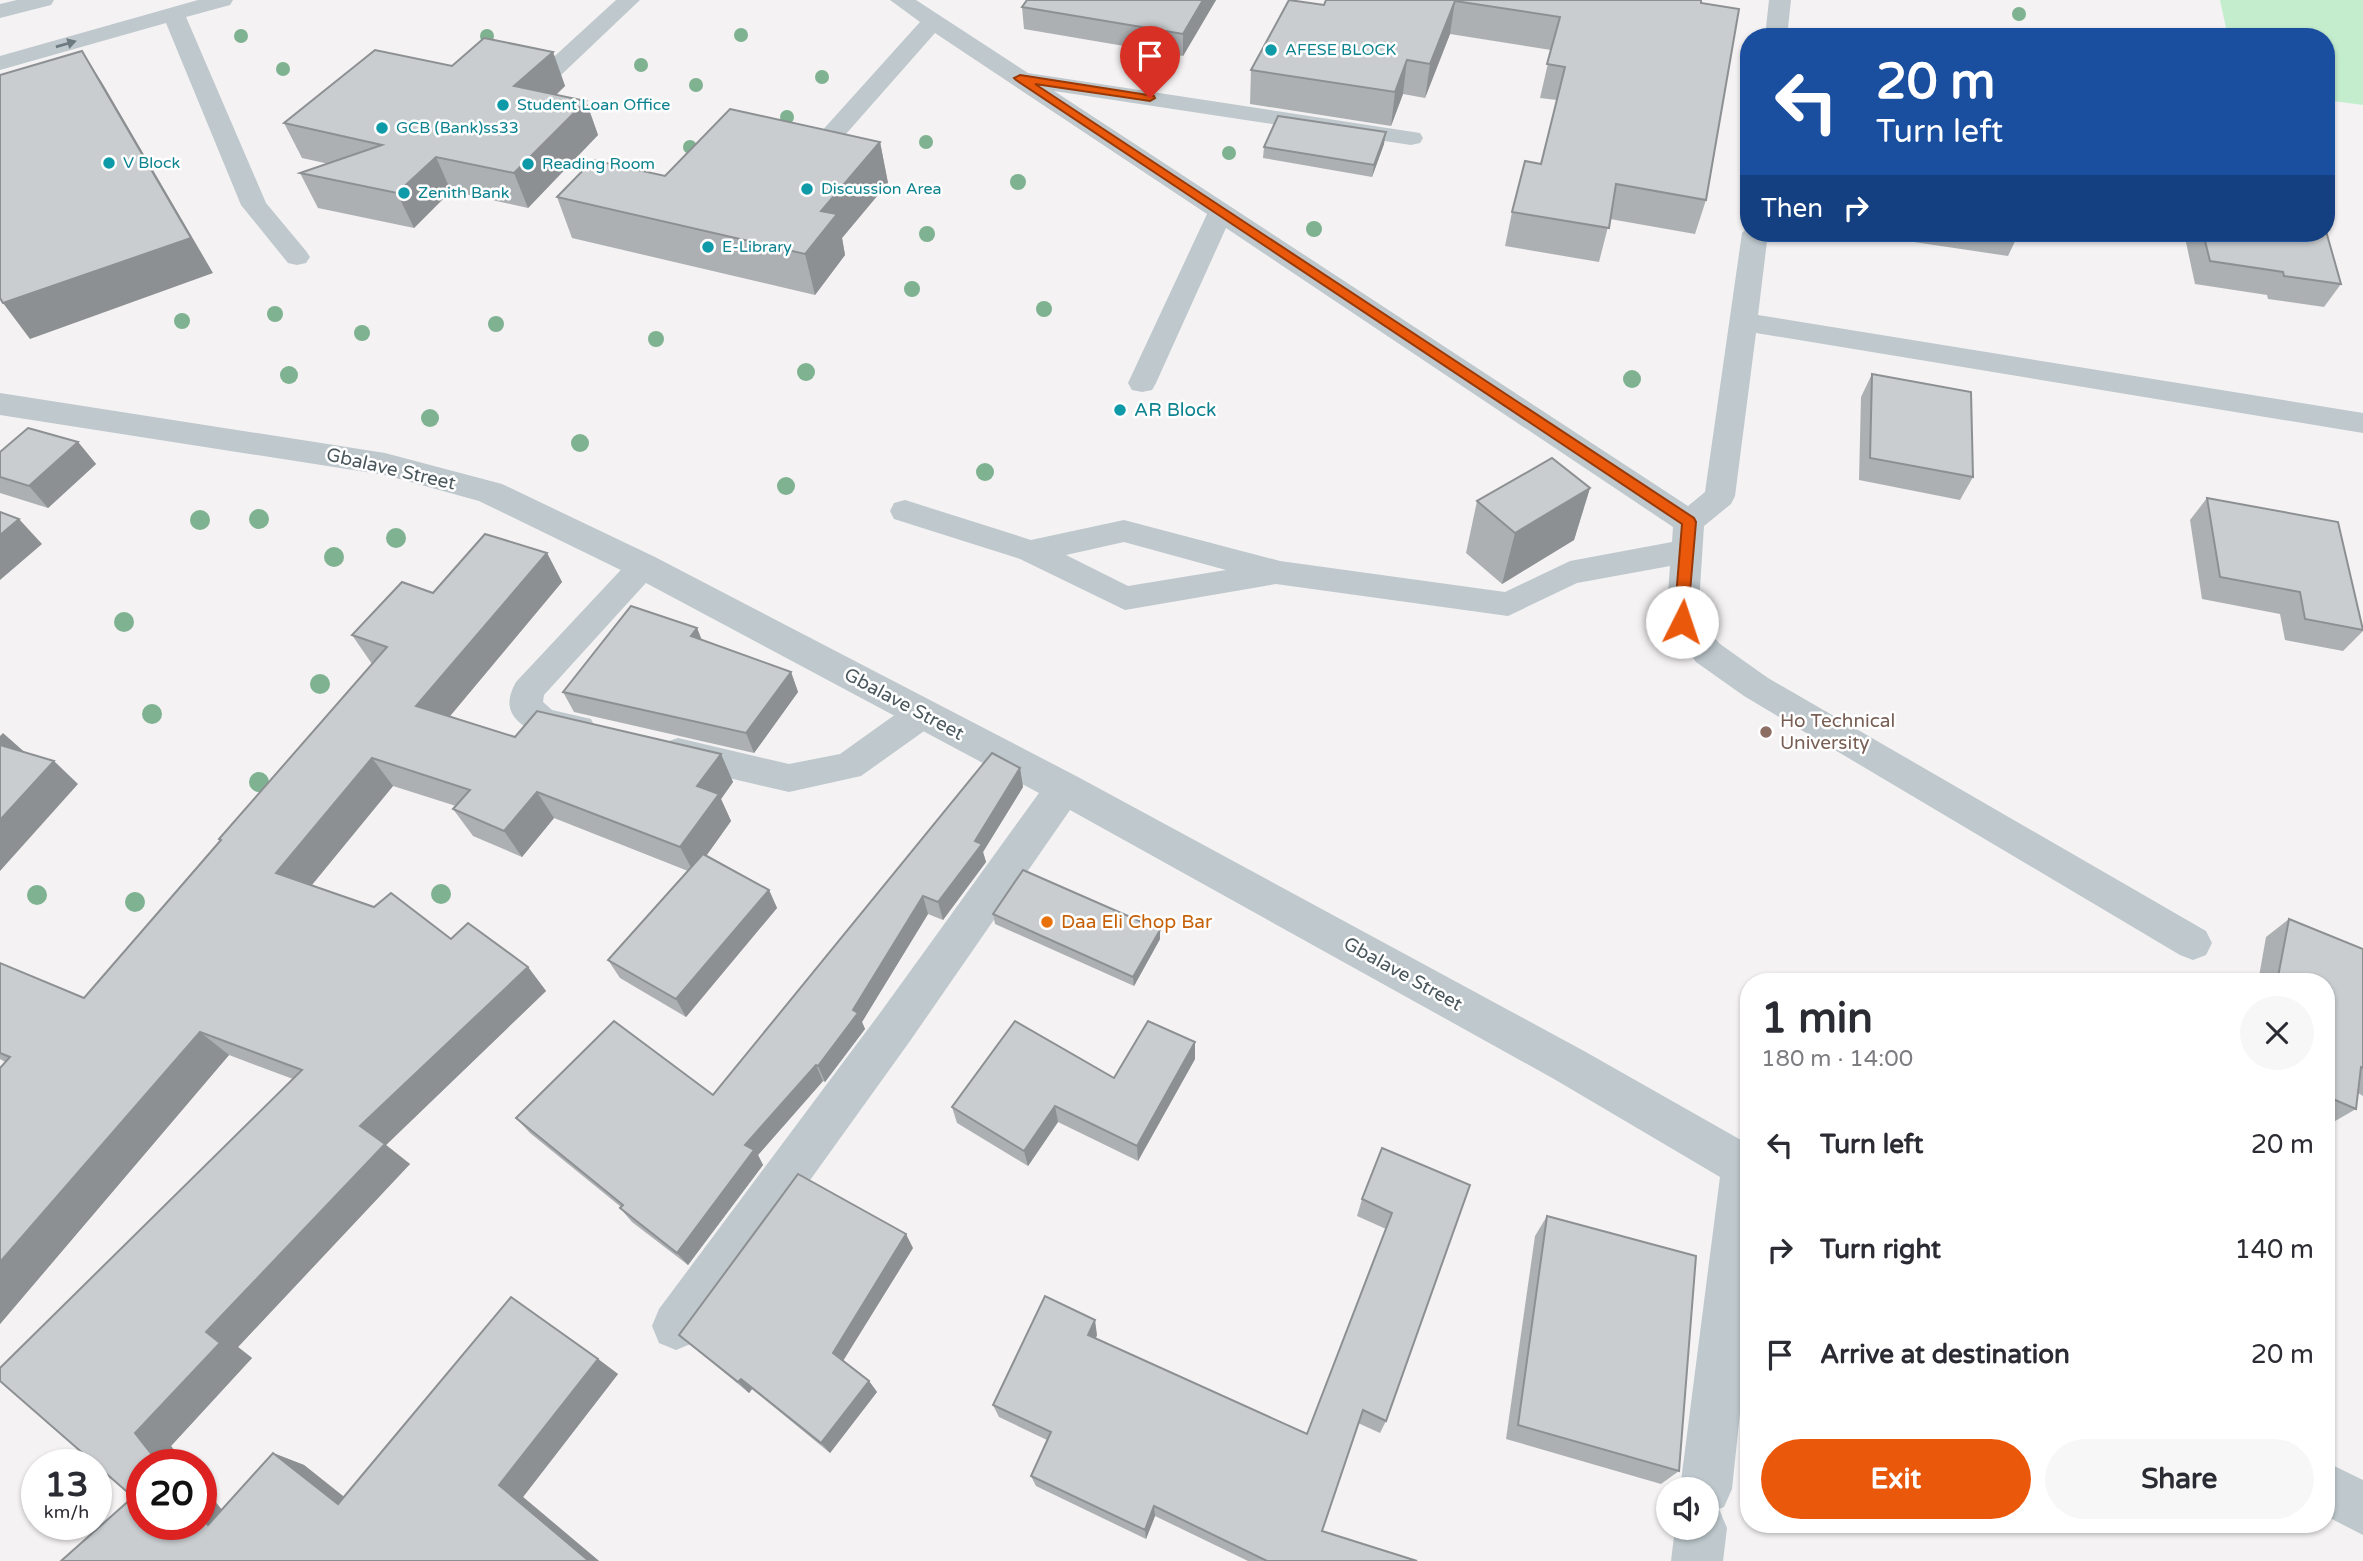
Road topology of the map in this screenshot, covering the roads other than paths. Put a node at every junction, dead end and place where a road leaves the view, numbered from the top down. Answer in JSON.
{"nodes":[{"id":1,"x":43,"y":0,"type":"edge"},
{"id":2,"x":222,"y":0,"type":"edge"},
{"id":3,"x":629,"y":0,"type":"edge"},
{"id":4,"x":901,"y":0,"type":"edge"},
{"id":5,"x":1780,"y":0,"type":"edge"},
{"id":6,"x":163,"y":6,"type":"edge"},
{"id":7,"x":0,"y":11,"type":"edge"},
{"id":8,"x":933,"y":21,"type":"junction"},
{"id":9,"x":1777,"y":28,"type":"edge"},
{"id":10,"x":0,"y":44,"type":"edge"},
{"id":11,"x":0,"y":63,"type":"edge"},
{"id":12,"x":553,"y":70,"type":"edge"},
{"id":13,"x":1020,"y":78,"type":"junction"},
{"id":14,"x":829,"y":138,"type":"edge"},
{"id":15,"x":1411,"y":138,"type":"dead end"},
{"id":16,"x":1220,"y":213,"type":"junction"},
{"id":17,"x":1754,"y":242,"type":"edge"},
{"id":18,"x":297,"y":257,"type":"dead end"},
{"id":19,"x":1745,"y":322,"type":"junction"},
{"id":20,"x":1142,"y":383,"type":"dead end"},
{"id":21,"x":0,"y":404,"type":"edge"},
{"id":22,"x":2363,"y":423,"type":"edge"},
{"id":23,"x":905,"y":511,"type":"dead end"},
{"id":24,"x":1688,"y":537,"type":"junction"},
{"id":25,"x":1031,"y":551,"type":"junction"},
{"id":26,"x":642,"y":566,"type":"junction"},
{"id":27,"x":1280,"y":573,"type":"junction"},
{"id":28,"x":922,"y":714,"type":"junction"},
{"id":29,"x":607,"y":736,"type":"edge"},
{"id":30,"x":646,"y":745,"type":"edge"},
{"id":31,"x":1064,"y":788,"type":"junction"},
{"id":32,"x":2193,"y":943,"type":"dead end"},
{"id":33,"x":1740,"y":1164,"type":"edge"},
{"id":34,"x":1740,"y":1215,"type":"edge"},
{"id":35,"x":676,"y":1326,"type":"dead end"},
{"id":36,"x":1707,"y":1477,"type":"edge"},
{"id":37,"x":2335,"y":1494,"type":"edge"},
{"id":38,"x":2363,"y":1509,"type":"edge"},
{"id":39,"x":1700,"y":1540,"type":"edge"},
{"id":40,"x":1697,"y":1561,"type":"edge"}],
"edges":[{"from":1,"to":7,"type":"lane"},
{"from":2,"to":6,"type":"lane"},
{"from":3,"to":12,"type":"lane"},
{"from":4,"to":8,"type":"lane"},
{"from":5,"to":9,"type":"lane"},
{"from":6,"to":10,"type":"lane"},
{"from":11,"to":6,"type":"lane","one_way":true},
{"from":6,"to":18,"type":"lane"},
{"from":8,"to":13,"type":"lane"},
{"from":8,"to":14,"type":"lane"},
{"from":13,"to":15,"type":"lane"},
{"from":13,"to":16,"type":"lane"},
{"from":16,"to":20,"type":"lane"},
{"from":16,"to":24,"type":"lane"},
{"from":17,"to":19,"type":"lane"},
{"from":19,"to":22,"type":"lane"},
{"from":19,"to":24,"type":"lane"},
{"from":21,"to":26,"type":"street","name":"Gbalave Street"},
{"from":23,"to":25,"type":"lane"},
{"from":24,"to":27,"type":"lane"},
{"from":24,"to":32,"type":"lane"},
{"from":25,"to":27,"type":"lane"},
{"from":25,"to":27,"type":"lane"},
{"from":26,"to":28,"type":"street","name":"Gbalave Street"},
{"from":26,"to":29,"type":"lane"},
{"from":28,"to":30,"type":"lane"},
{"from":28,"to":31,"type":"street","name":"Gbalave Street"},
{"from":31,"to":33,"type":"street","name":"Gbalave Street"},
{"from":31,"to":35,"type":"street"},
{"from":34,"to":36,"type":"street"},
{"from":37,"to":38,"type":"street"},
{"from":39,"to":40,"type":"street"}]}
